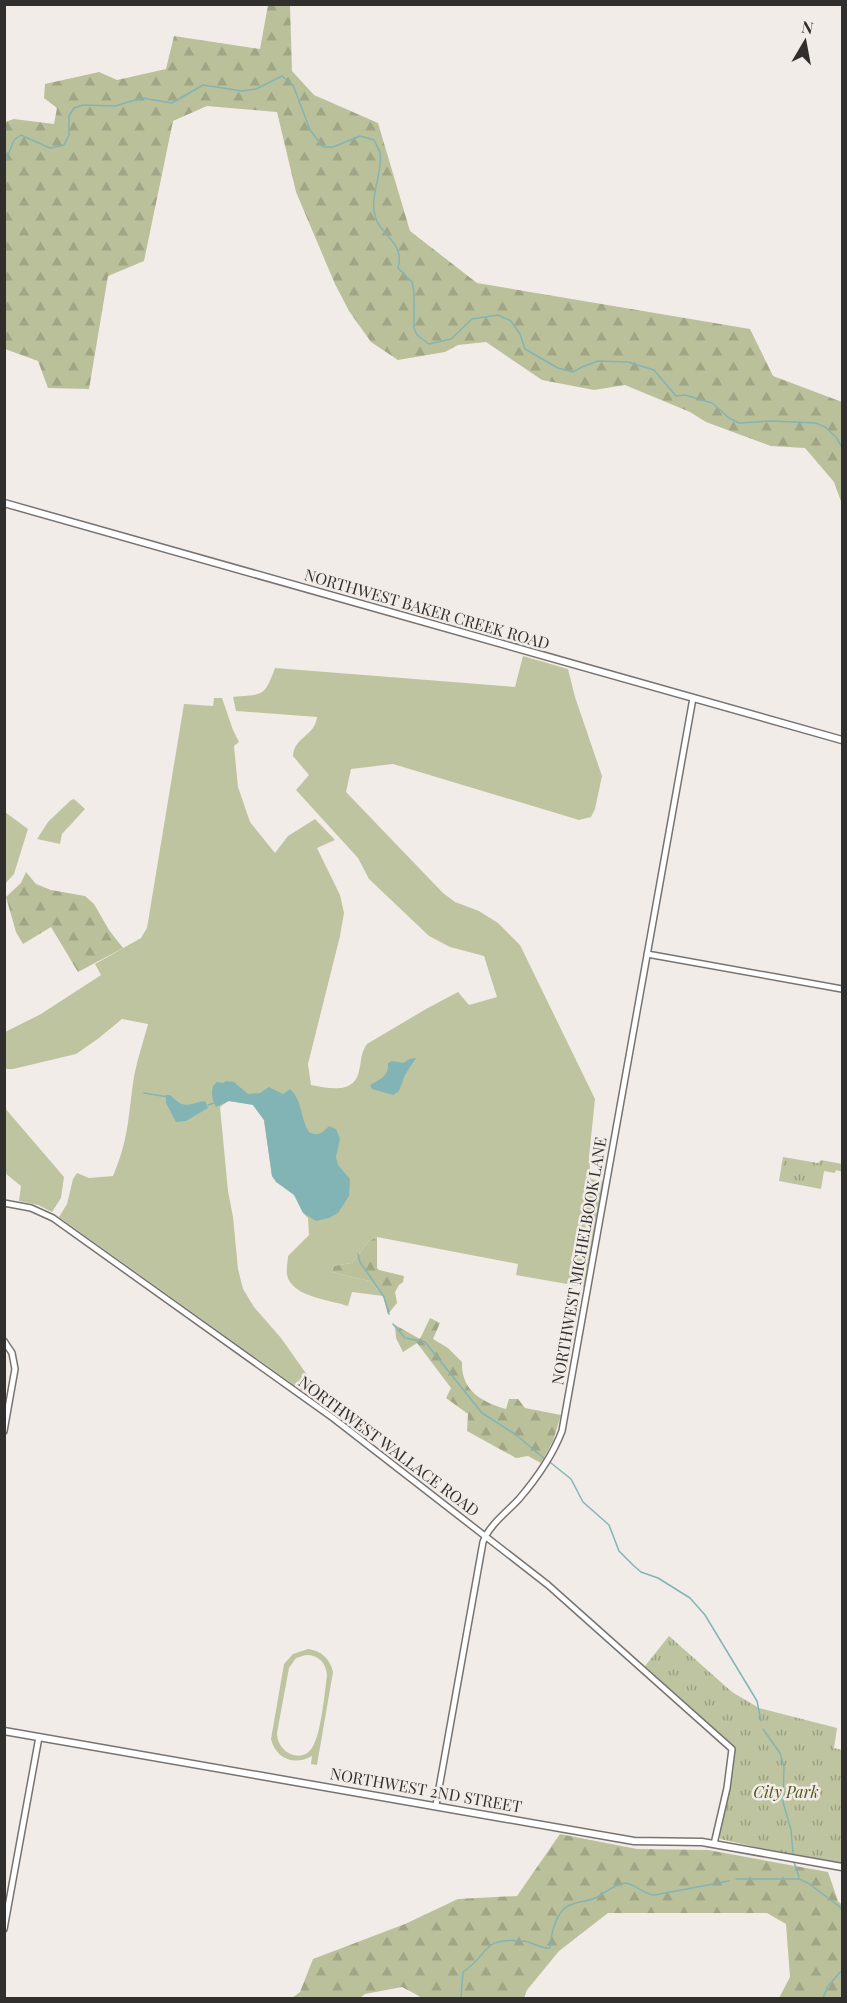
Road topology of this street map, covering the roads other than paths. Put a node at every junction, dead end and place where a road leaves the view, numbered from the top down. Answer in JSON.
{"nodes":[{"id":1,"x":4,"y":503,"type":"edge"},
{"id":2,"x":693,"y":698,"type":"junction"},
{"id":3,"x":843,"y":740,"type":"edge"},
{"id":4,"x":647,"y":954,"type":"junction"},
{"id":5,"x":843,"y":989,"type":"edge"},
{"id":6,"x":4,"y":1203,"type":"edge"},
{"id":7,"x":4,"y":1341,"type":"edge"},
{"id":8,"x":4,"y":1431,"type":"edge"},
{"id":9,"x":485,"y":1537,"type":"junction"},
{"id":10,"x":4,"y":1731,"type":"edge"},
{"id":11,"x":39,"y":1737,"type":"junction"},
{"id":12,"x":436,"y":1805,"type":"junction"},
{"id":13,"x":714,"y":1844,"type":"junction"},
{"id":14,"x":843,"y":1867,"type":"edge"},
{"id":15,"x":4,"y":1929,"type":"edge"}],
"edges":[{"from":1,"to":2,"type":"main road","name":"NORTHWEST BAKER CREEK ROAD"},
{"from":2,"to":3,"type":"main road","name":"NORTHWEST BAKER CREEK ROAD"},
{"from":2,"to":4,"type":"street","name":"NORTHWEST MICHELBOOK LANE"},
{"from":4,"to":5,"type":"street"},
{"from":4,"to":9,"type":"street","name":"NORTHWEST MICHELBOOK LANE"},
{"from":6,"to":9,"type":"street","name":"NORTHWEST WALLACE ROAD"},
{"from":7,"to":8,"type":"street"},
{"from":9,"to":12,"type":"street"},
{"from":9,"to":13,"type":"street","name":"NORTHWEST WALLACE ROAD"},
{"from":10,"to":11,"type":"main road","name":"NORTHWEST 2ND STREET"},
{"from":11,"to":12,"type":"main road","name":"NORTHWEST 2ND STREET"},
{"from":11,"to":15,"type":"street"},
{"from":12,"to":13,"type":"main road","name":"NORTHWEST 2ND STREET"},
{"from":13,"to":14,"type":"main road","name":"NORTHWEST 2ND STREET"}]}
